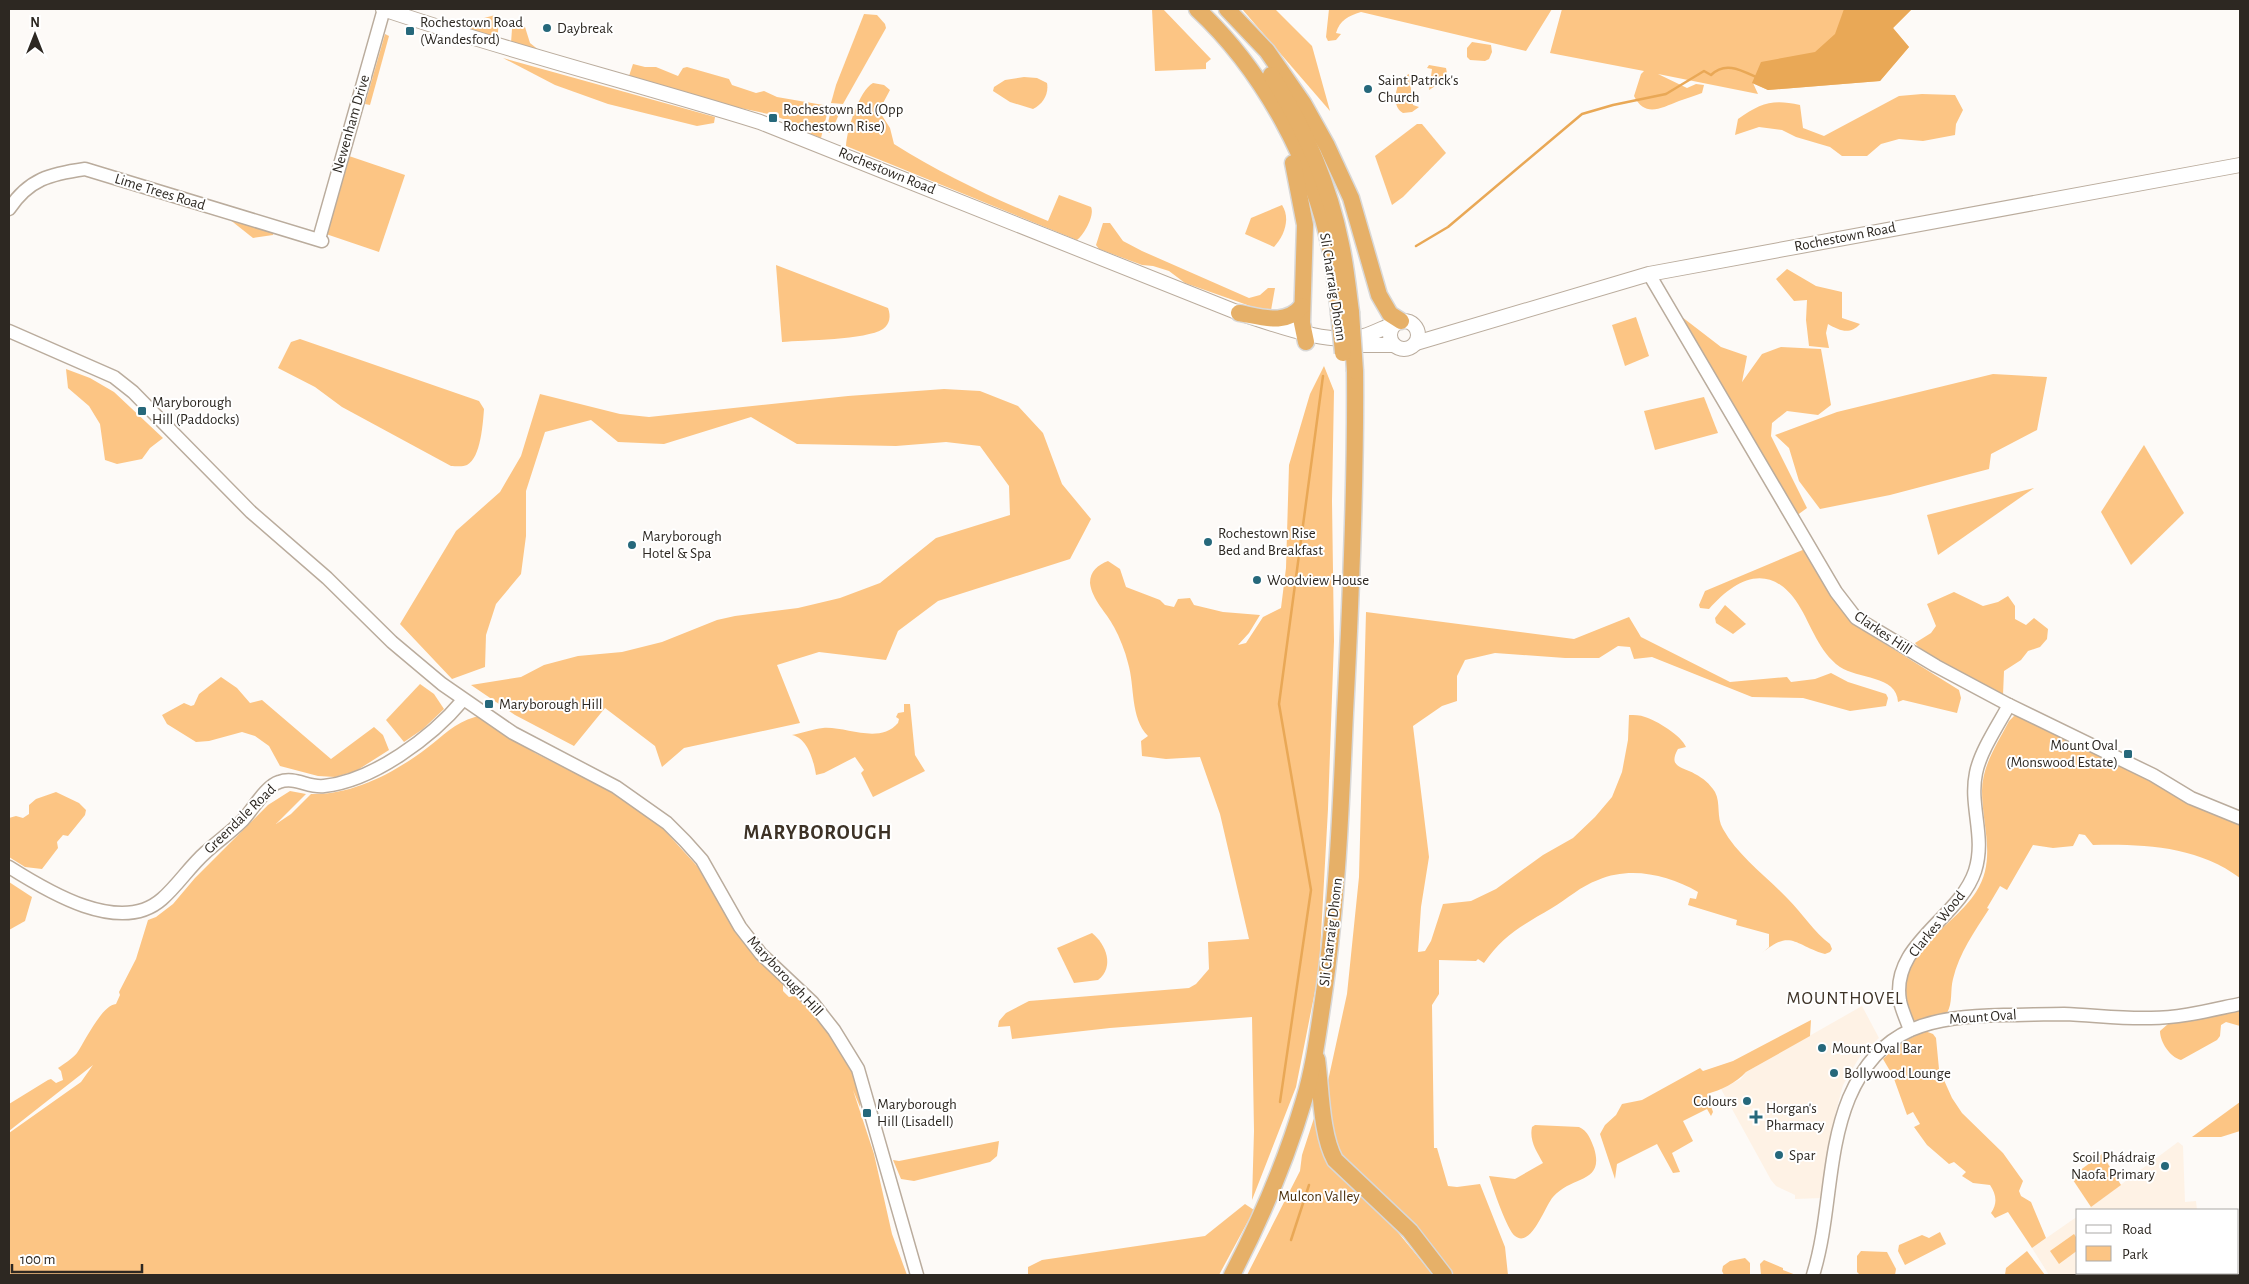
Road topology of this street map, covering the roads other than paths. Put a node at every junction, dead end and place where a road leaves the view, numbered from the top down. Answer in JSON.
{"nodes":[{"id":1,"x":383,"y":9,"type":"edge"},
{"id":2,"x":1197,"y":9,"type":"edge"},
{"id":3,"x":1223,"y":9,"type":"edge"},
{"id":4,"x":1227,"y":9,"type":"edge"},
{"id":5,"x":1272,"y":102,"type":"junction"},
{"id":6,"x":2240,"y":165,"type":"edge"},
{"id":7,"x":9,"y":209,"type":"edge"},
{"id":8,"x":321,"y":240,"type":"joint"},
{"id":9,"x":1649,"y":274,"type":"junction"},
{"id":10,"x":1302,"y":306,"type":"junction"},
{"id":11,"x":1239,"y":313,"type":"junction"},
{"id":12,"x":1345,"y":313,"type":"junction"},
{"id":13,"x":1398,"y":322,"type":"junction"},
{"id":14,"x":1417,"y":328,"type":"junction"},
{"id":15,"x":9,"y":331,"type":"edge"},
{"id":16,"x":1455,"y":331,"type":"junction"},
{"id":17,"x":1305,"y":338,"type":"junction"},
{"id":18,"x":1416,"y":343,"type":"junction"},
{"id":19,"x":1393,"y":345,"type":"junction"},
{"id":20,"x":463,"y":700,"type":"junction"},
{"id":21,"x":2009,"y":705,"type":"junction"},
{"id":22,"x":2240,"y":818,"type":"edge"},
{"id":23,"x":9,"y":867,"type":"edge"},
{"id":24,"x":2240,"y":1004,"type":"edge"},
{"id":25,"x":1910,"y":1030,"type":"junction"},
{"id":26,"x":1315,"y":1050,"type":"junction"},
{"id":27,"x":917,"y":1275,"type":"edge"},
{"id":28,"x":1232,"y":1275,"type":"edge"},
{"id":29,"x":1444,"y":1275,"type":"edge"},
{"id":30,"x":1813,"y":1275,"type":"edge"}],
"edges":[{"from":1,"to":8,"type":"street","name":"Newenham Drive"},
{"from":1,"to":11,"type":"main road","name":"Rochestown Road"},
{"from":2,"to":5,"type":"highway","name":"Sli Charraig Dhonn"},
{"from":3,"to":12,"type":"highway","name":"Sli Charraig Dhonn"},
{"from":4,"to":13,"type":"highway"},
{"from":5,"to":10,"type":"highway"},
{"from":5,"to":12,"type":"highway","name":"Sli Charraig Dhonn"},
{"from":6,"to":9,"type":"main road","name":"Rochestown Road"},
{"from":7,"to":8,"type":"street","name":"Lime Trees Road"},
{"from":9,"to":16,"type":"main road","name":"Rochestown Road"},
{"from":9,"to":21,"type":"street","name":"Clarkes Hill"},
{"from":10,"to":11,"type":"highway"},
{"from":10,"to":17,"type":"highway"},
{"from":11,"to":17,"type":"main road","name":"Rochestown Road"},
{"from":12,"to":26,"type":"highway","name":"Sli Charraig Dhonn","bridge":true},
{"from":13,"to":14,"type":"main road"},
{"from":13,"to":17,"type":"main road","name":"Rochestown Road"},
{"from":13,"to":19,"type":"main road"},
{"from":14,"to":16,"type":"main road","name":"Rochestown Road"},
{"from":14,"to":18,"type":"main road"},
{"from":15,"to":20,"type":"street","name":"Maryborough Hill"},
{"from":16,"to":18,"type":"main road","name":"Rochestown Road"},
{"from":17,"to":19,"type":"main road","name":"Rochestown Road"},
{"from":18,"to":19,"type":"main road"},
{"from":20,"to":23,"type":"street","name":"Greendale Road"},
{"from":20,"to":27,"type":"street","name":"Maryborough Hill"},
{"from":21,"to":22,"type":"street","name":"Clarkes Hill"},
{"from":21,"to":25,"type":"street","name":"Clarkes Wood"},
{"from":24,"to":25,"type":"street","name":"Mount Oval"},
{"from":25,"to":30,"type":"street","name":"Mount Oval"},
{"from":26,"to":28,"type":"highway","name":"Sli Charraig Dhonn"},
{"from":26,"to":29,"type":"highway"}]}
